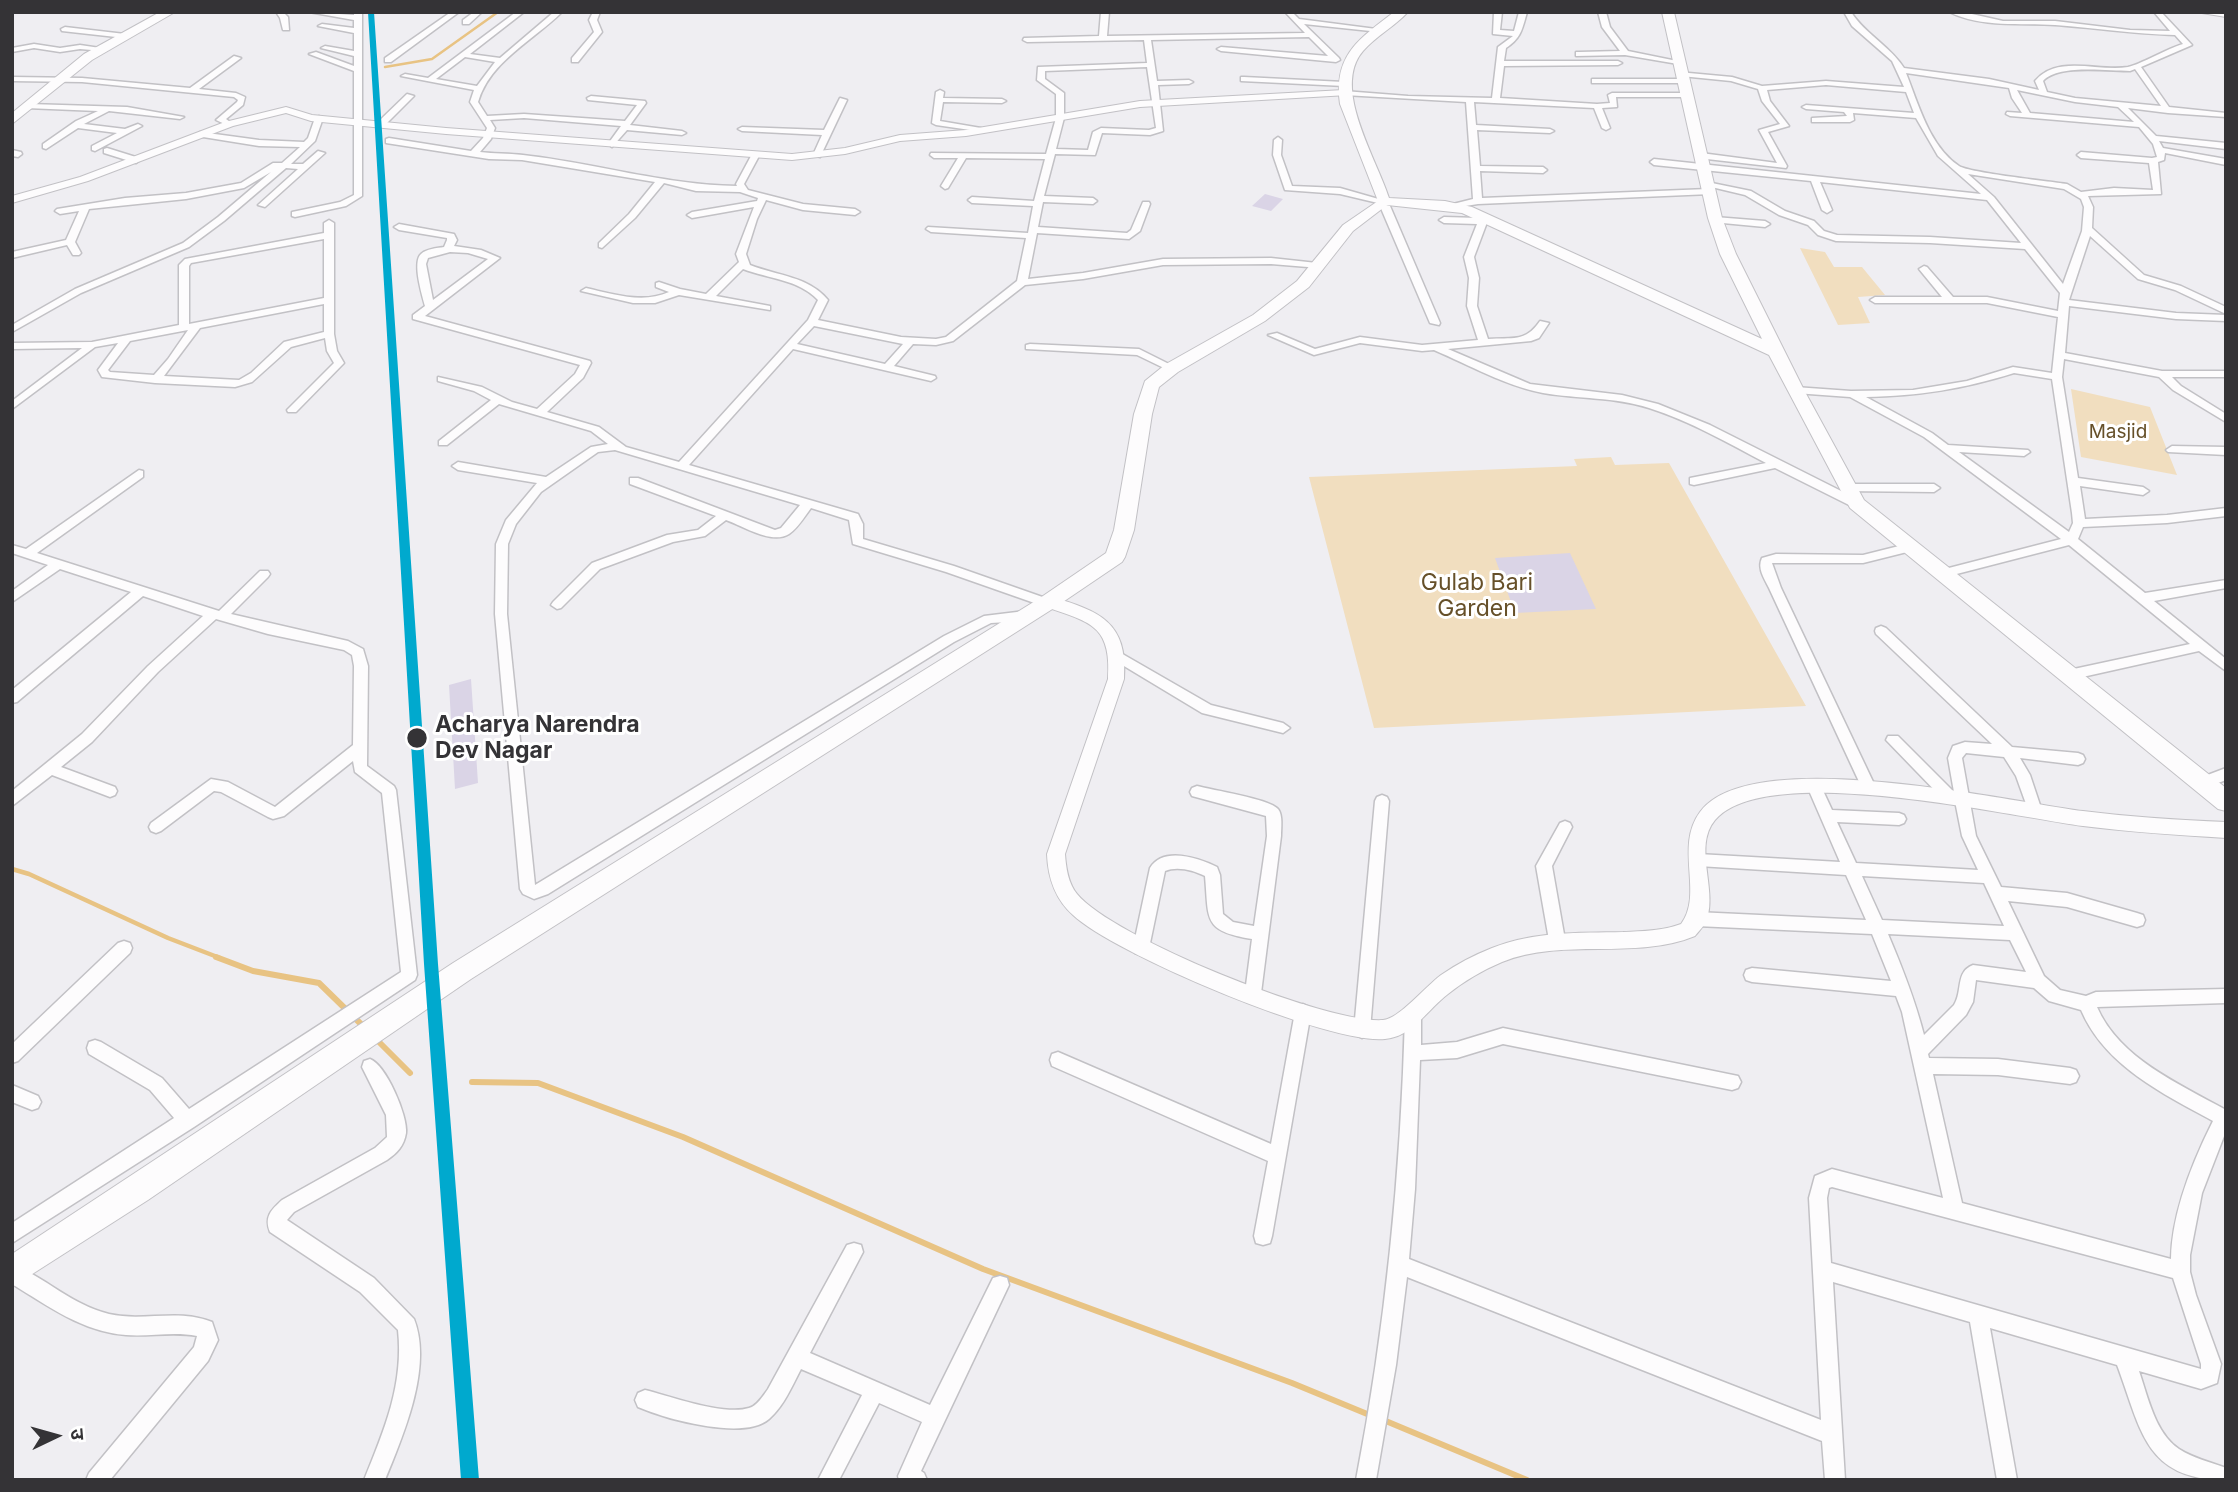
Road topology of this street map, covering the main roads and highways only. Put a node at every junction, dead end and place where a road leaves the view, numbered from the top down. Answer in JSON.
{"nodes":[{"id":1,"x":169,"y":12,"type":"edge"},
{"id":2,"x":1402,"y":12,"type":"edge"},
{"id":3,"x":1668,"y":12,"type":"edge"},
{"id":4,"x":12,"y":120,"type":"edge"},
{"id":5,"x":1384,"y":202,"type":"junction"},
{"id":6,"x":1776,"y":352,"type":"junction"},
{"id":7,"x":1048,"y":603,"type":"joint"},
{"id":8,"x":916,"y":685,"type":"joint"},
{"id":9,"x":2226,"y":802,"type":"edge"},
{"id":10,"x":12,"y":1272,"type":"edge"}],
"edges":[{"from":1,"to":4,"type":"main road"},
{"from":2,"to":5,"type":"main road"},
{"from":3,"to":6,"type":"main road"},
{"from":5,"to":6,"type":"main road"},
{"from":5,"to":7,"type":"main road"},
{"from":6,"to":9,"type":"main road"},
{"from":7,"to":8,"type":"main road"},
{"from":8,"to":10,"type":"main road"}]}
